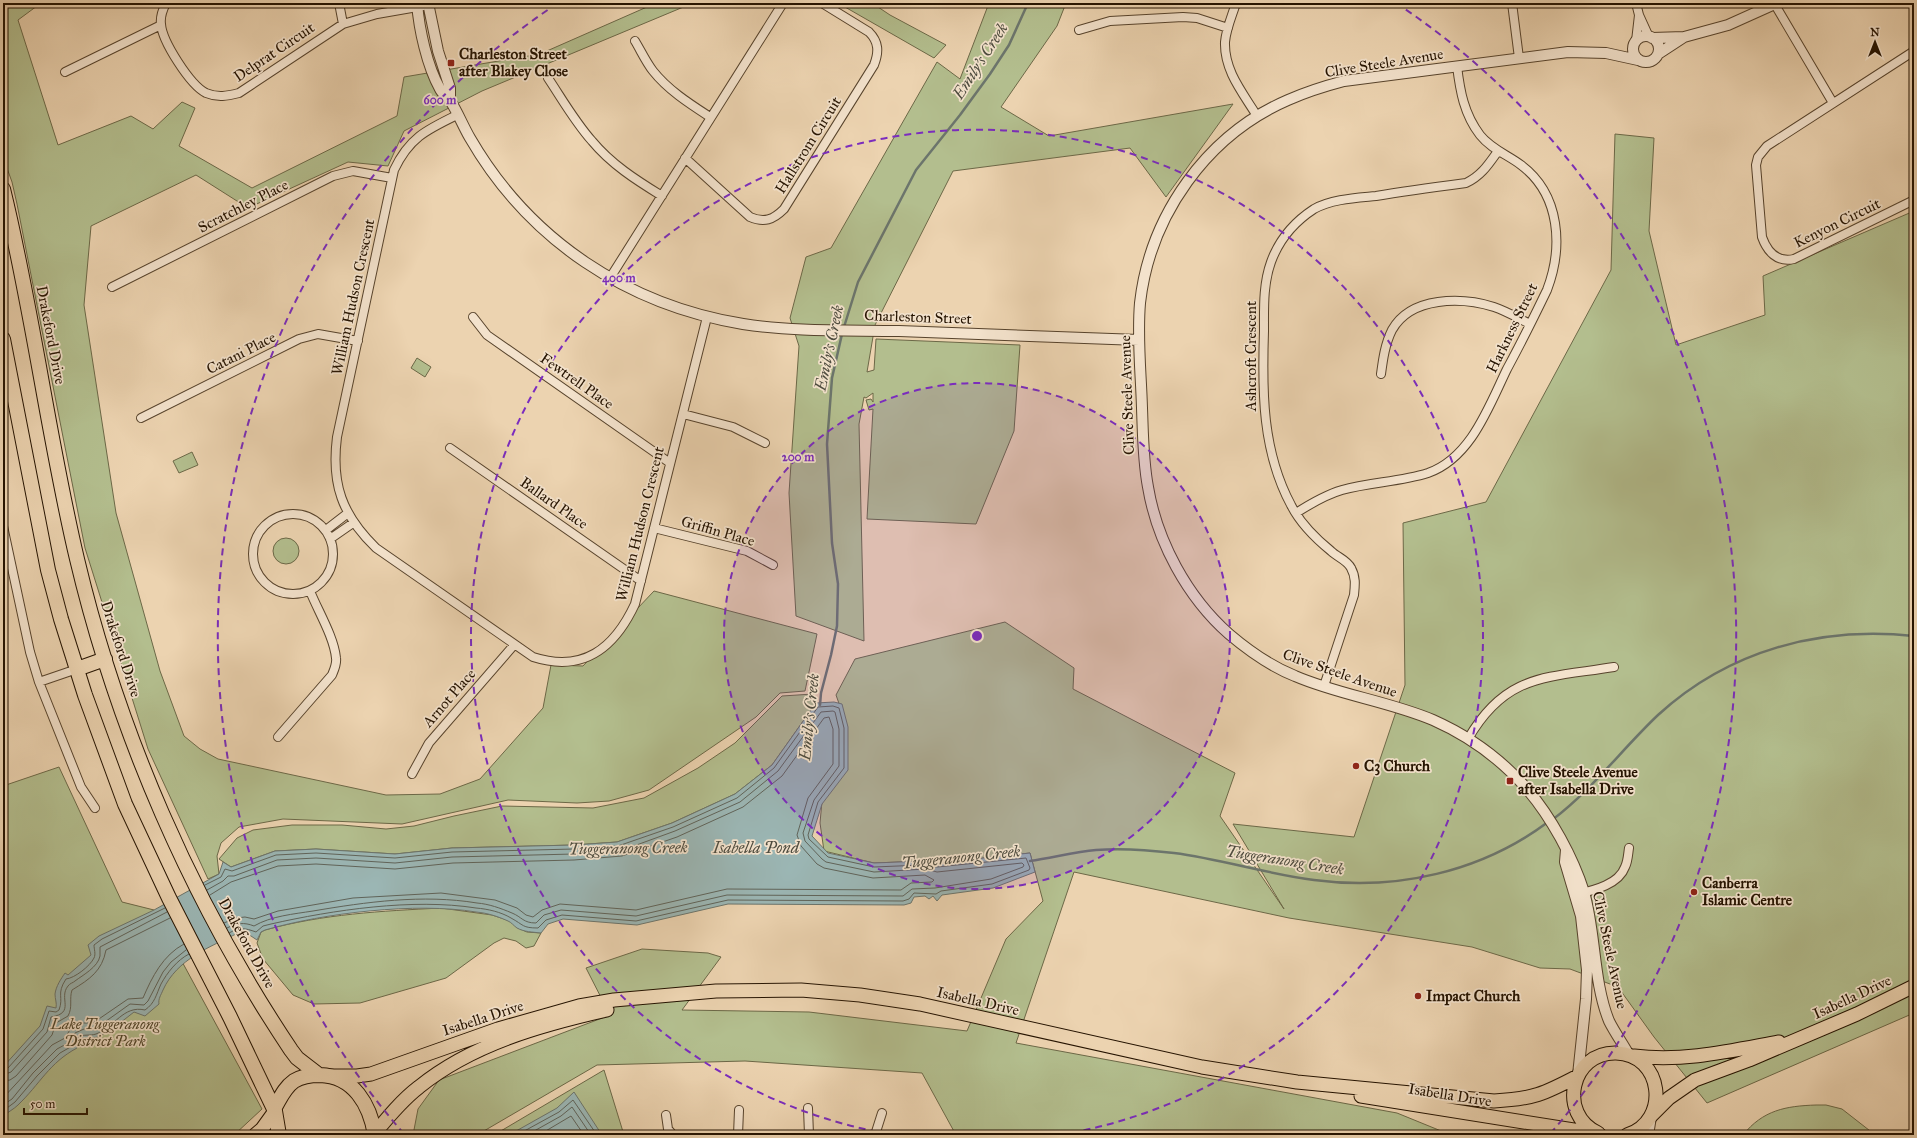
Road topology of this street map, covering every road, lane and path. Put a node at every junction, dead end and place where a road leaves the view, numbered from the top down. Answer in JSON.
{"nodes":[{"id":1,"x":166,"y":3,"type":"edge"},
{"id":2,"x":338,"y":3,"type":"edge"},
{"id":3,"x":783,"y":3,"type":"edge"},
{"id":4,"x":822,"y":3,"type":"edge"},
{"id":5,"x":1236,"y":3,"type":"edge"},
{"id":6,"x":1512,"y":3,"type":"edge"},
{"id":7,"x":1636,"y":3,"type":"edge"},
{"id":8,"x":428,"y":4,"type":"edge"},
{"id":9,"x":1775,"y":4,"type":"edge"},
{"id":10,"x":417,"y":5,"type":"edge"},
{"id":11,"x":1639,"y":15,"type":"junction"},
{"id":12,"x":343,"y":24,"type":"junction"},
{"id":13,"x":161,"y":25,"type":"junction"},
{"id":14,"x":1228,"y":28,"type":"junction"},
{"id":15,"x":1079,"y":30,"type":"dead end"},
{"id":16,"x":1684,"y":37,"type":"junction"},
{"id":17,"x":1651,"y":38,"type":"junction"},
{"id":18,"x":635,"y":42,"type":"dead end"},
{"id":19,"x":1635,"y":42,"type":"junction"},
{"id":20,"x":1914,"y":50,"type":"edge"},
{"id":21,"x":1606,"y":53,"type":"junction"},
{"id":22,"x":1658,"y":54,"type":"junction"},
{"id":23,"x":1519,"y":58,"type":"junction"},
{"id":24,"x":1638,"y":60,"type":"junction"},
{"id":25,"x":1458,"y":66,"type":"junction"},
{"id":26,"x":65,"y":72,"type":"dead end"},
{"id":27,"x":548,"y":78,"type":"dead end"},
{"id":28,"x":450,"y":101,"type":"junction"},
{"id":29,"x":1833,"y":103,"type":"junction"},
{"id":30,"x":457,"y":115,"type":"junction"},
{"id":31,"x":1257,"y":116,"type":"junction"},
{"id":32,"x":710,"y":117,"type":"junction"},
{"id":33,"x":1498,"y":151,"type":"junction"},
{"id":34,"x":685,"y":158,"type":"junction"},
{"id":35,"x":392,"y":178,"type":"junction"},
{"id":36,"x":4,"y":194,"type":"edge"},
{"id":37,"x":662,"y":196,"type":"junction"},
{"id":38,"x":1914,"y":200,"type":"edge"},
{"id":39,"x":610,"y":278,"type":"junction"},
{"id":40,"x":112,"y":287,"type":"dead end"},
{"id":41,"x":707,"y":316,"type":"junction"},
{"id":42,"x":473,"y":317,"type":"dead end"},
{"id":43,"x":1530,"y":324,"type":"junction"},
{"id":44,"x":3,"y":339,"type":"edge"},
{"id":45,"x":358,"y":340,"type":"junction"},
{"id":46,"x":1139,"y":340,"type":"junction"},
{"id":47,"x":1381,"y":374,"type":"dead end"},
{"id":48,"x":683,"y":414,"type":"junction"},
{"id":49,"x":141,"y":418,"type":"dead end"},
{"id":50,"x":765,"y":442,"type":"dead end"},
{"id":51,"x":450,"y":448,"type":"dead end"},
{"id":52,"x":670,"y":463,"type":"junction"},
{"id":53,"x":348,"y":513,"type":"junction"},
{"id":54,"x":1296,"y":513,"type":"junction"},
{"id":55,"x":353,"y":523,"type":"junction"},
{"id":56,"x":3,"y":526,"type":"edge"},
{"id":57,"x":654,"y":528,"type":"junction"},
{"id":58,"x":326,"y":530,"type":"junction"},
{"id":59,"x":330,"y":539,"type":"junction"},
{"id":60,"x":773,"y":565,"type":"dead end"},
{"id":61,"x":641,"y":581,"type":"junction"},
{"id":62,"x":310,"y":591,"type":"junction"},
{"id":63,"x":514,"y":645,"type":"junction"},
{"id":64,"x":105,"y":659,"type":"junction"},
{"id":65,"x":1614,"y":667,"type":"dead end"},
{"id":66,"x":77,"y":669,"type":"junction"},
{"id":67,"x":39,"y":682,"type":"junction"},
{"id":68,"x":1324,"y":686,"type":"junction"},
{"id":69,"x":278,"y":738,"type":"dead end"},
{"id":70,"x":1468,"y":739,"type":"junction"},
{"id":71,"x":412,"y":774,"type":"dead end"},
{"id":72,"x":95,"y":808,"type":"dead end"},
{"id":73,"x":1629,"y":848,"type":"dead end"},
{"id":74,"x":1580,"y":894,"type":"junction"},
{"id":75,"x":1585,"y":915,"type":"junction"},
{"id":76,"x":1914,"y":986,"type":"edge"},
{"id":77,"x":649,"y":998,"type":"junction"},
{"id":78,"x":1804,"y":1037,"type":"junction"},
{"id":79,"x":1630,"y":1056,"type":"junction"},
{"id":80,"x":1578,"y":1075,"type":"junction"},
{"id":81,"x":324,"y":1076,"type":"junction"},
{"id":82,"x":1297,"y":1082,"type":"junction"},
{"id":83,"x":808,"y":1108,"type":"dead end"},
{"id":84,"x":275,"y":1110,"type":"junction"},
{"id":85,"x":739,"y":1110,"type":"dead end"},
{"id":86,"x":882,"y":1113,"type":"dead end"},
{"id":87,"x":666,"y":1115,"type":"dead end"},
{"id":88,"x":1651,"y":1117,"type":"junction"},
{"id":89,"x":375,"y":1134,"type":"edge"},
{"id":90,"x":1601,"y":1134,"type":"edge"},
{"id":91,"x":255,"y":1135,"type":"edge"},
{"id":92,"x":279,"y":1135,"type":"edge"},
{"id":93,"x":673,"y":1135,"type":"edge"},
{"id":94,"x":738,"y":1135,"type":"edge"},
{"id":95,"x":809,"y":1135,"type":"edge"},
{"id":96,"x":875,"y":1135,"type":"edge"},
{"id":97,"x":1627,"y":1135,"type":"edge"},
{"id":98,"x":1648,"y":1135,"type":"edge"}],
"edges":[{"from":1,"to":13,"type":"street"},
{"from":2,"to":12,"type":"street"},
{"from":3,"to":32,"type":"street"},
{"from":4,"to":34,"type":"street","name":"Hallstrom Circuit"},
{"from":5,"to":14,"type":"street"},
{"from":6,"to":23,"type":"street"},
{"from":7,"to":11,"type":"street"},
{"from":8,"to":10,"type":"street","name":"Delprat Circuit"},
{"from":8,"to":28,"type":"street","name":"Charleston Street"},
{"from":9,"to":16,"type":"street"},
{"from":9,"to":29,"type":"street"},
{"from":10,"to":12,"type":"street","name":"Delprat Circuit"},
{"from":10,"to":28,"type":"street","name":"Charleston Street"},
{"from":11,"to":17,"type":"street"},
{"from":11,"to":19,"type":"street"},
{"from":12,"to":13,"type":"street","name":"Delprat Circuit"},
{"from":13,"to":26,"type":"street"},
{"from":14,"to":15,"type":"street"},
{"from":14,"to":31,"type":"street"},
{"from":16,"to":17,"type":"street"},
{"from":16,"to":22,"type":"street"},
{"from":17,"to":19,"type":"street"},
{"from":17,"to":22,"type":"street"},
{"from":18,"to":32,"type":"street"},
{"from":19,"to":21,"type":"street","name":"Clive Steele Avenue"},
{"from":19,"to":24,"type":"street"},
{"from":20,"to":29,"type":"street","name":"Kenyon Circuit"},
{"from":21,"to":23,"type":"street","name":"Clive Steele Avenue"},
{"from":21,"to":24,"type":"street","name":"Clive Steele Avenue"},
{"from":22,"to":24,"type":"street"},
{"from":23,"to":25,"type":"street","name":"Clive Steele Avenue"},
{"from":25,"to":31,"type":"street","name":"Clive Steele Avenue"},
{"from":25,"to":33,"type":"street","name":"Harkness Street"},
{"from":27,"to":37,"type":"street"},
{"from":28,"to":30,"type":"street","name":"Charleston Street"},
{"from":29,"to":38,"type":"street","name":"Kenyon Circuit"},
{"from":30,"to":35,"type":"street","name":"William Hudson Crescent"},
{"from":30,"to":39,"type":"street","name":"Charleston Street"},
{"from":31,"to":46,"type":"street","name":"Clive Steele Avenue"},
{"from":32,"to":34,"type":"street"},
{"from":33,"to":43,"type":"street","name":"Harkness Street"},
{"from":33,"to":54,"type":"street","name":"Ashcroft Crescent"},
{"from":34,"to":37,"type":"street"},
{"from":35,"to":40,"type":"street","name":"Scratchley Place"},
{"from":35,"to":45,"type":"street","name":"William Hudson Crescent"},
{"from":36,"to":64,"type":"highway","name":"Drakeford Drive"},
{"from":37,"to":39,"type":"street"},
{"from":39,"to":41,"type":"street","name":"Charleston Street"},
{"from":41,"to":46,"type":"street","name":"Charleston Street"},
{"from":41,"to":48,"type":"street","name":"William Hudson Crescent"},
{"from":42,"to":52,"type":"street","name":"Fewtrell Place"},
{"from":43,"to":47,"type":"street"},
{"from":43,"to":54,"type":"street","name":"Harkness Street"},
{"from":44,"to":66,"type":"highway"},
{"from":45,"to":49,"type":"street","name":"Catani Place"},
{"from":45,"to":53,"type":"street","name":"William Hudson Crescent"},
{"from":46,"to":68,"type":"street","name":"Clive Steele Avenue"},
{"from":48,"to":50,"type":"street"},
{"from":48,"to":52,"type":"street","name":"William Hudson Crescent"},
{"from":51,"to":61,"type":"street","name":"Ballard Place"},
{"from":52,"to":57,"type":"street","name":"William Hudson Crescent"},
{"from":53,"to":55,"type":"street","name":"William Hudson Crescent"},
{"from":53,"to":58,"type":"street"},
{"from":54,"to":68,"type":"street","name":"Ashcroft Crescent"},
{"from":55,"to":59,"type":"street"},
{"from":55,"to":63,"type":"street","name":"William Hudson Crescent"},
{"from":56,"to":67,"type":"street"},
{"from":57,"to":60,"type":"street","name":"Griffin Place"},
{"from":57,"to":61,"type":"street","name":"William Hudson Crescent"},
{"from":58,"to":59,"type":"street"},
{"from":58,"to":62,"type":"street"},
{"from":59,"to":62,"type":"street"},
{"from":61,"to":63,"type":"street","name":"William Hudson Crescent"},
{"from":62,"to":69,"type":"street"},
{"from":63,"to":71,"type":"street","name":"Arnot Place"},
{"from":64,"to":66,"type":"highway"},
{"from":64,"to":81,"type":"highway","name":"Drakeford Drive"},
{"from":65,"to":70,"type":"street"},
{"from":66,"to":67,"type":"street"},
{"from":66,"to":84,"type":"highway"},
{"from":67,"to":72,"type":"street"},
{"from":68,"to":70,"type":"street","name":"Clive Steele Avenue"},
{"from":70,"to":74,"type":"street","name":"Clive Steele Avenue"},
{"from":73,"to":74,"type":"street"},
{"from":74,"to":75,"type":"street","name":"Clive Steele Avenue"},
{"from":75,"to":79,"type":"street","name":"Clive Steele Avenue"},
{"from":75,"to":80,"type":"street","name":"Clive Steele Avenue"},
{"from":76,"to":78,"type":"main road","name":"Isabella Drive"},
{"from":77,"to":81,"type":"main road","name":"Isabella Drive"},
{"from":77,"to":82,"type":"main road","name":"Isabella Drive"},
{"from":77,"to":89,"type":"main road","name":"Isabella Drive"},
{"from":78,"to":79,"type":"main road","name":"Isabella Drive"},
{"from":78,"to":88,"type":"main road","name":"Isabella Drive"},
{"from":79,"to":80,"type":"main road","name":"Isabella Drive"},
{"from":79,"to":88,"type":"main road"},
{"from":80,"to":82,"type":"main road","name":"Isabella Drive"},
{"from":80,"to":90,"type":"main road"},
{"from":81,"to":84,"type":"highway"},
{"from":81,"to":89,"type":"highway","name":"Drakeford Drive"},
{"from":82,"to":90,"type":"main road","name":"Isabella Drive"},
{"from":83,"to":95,"type":"street"},
{"from":84,"to":91,"type":"main road"},
{"from":84,"to":92,"type":"highway"},
{"from":85,"to":94,"type":"street"},
{"from":86,"to":96,"type":"street"},
{"from":87,"to":93,"type":"street"},
{"from":88,"to":97,"type":"main road","name":"Isabella Drive"},
{"from":88,"to":98,"type":"street"}]}
